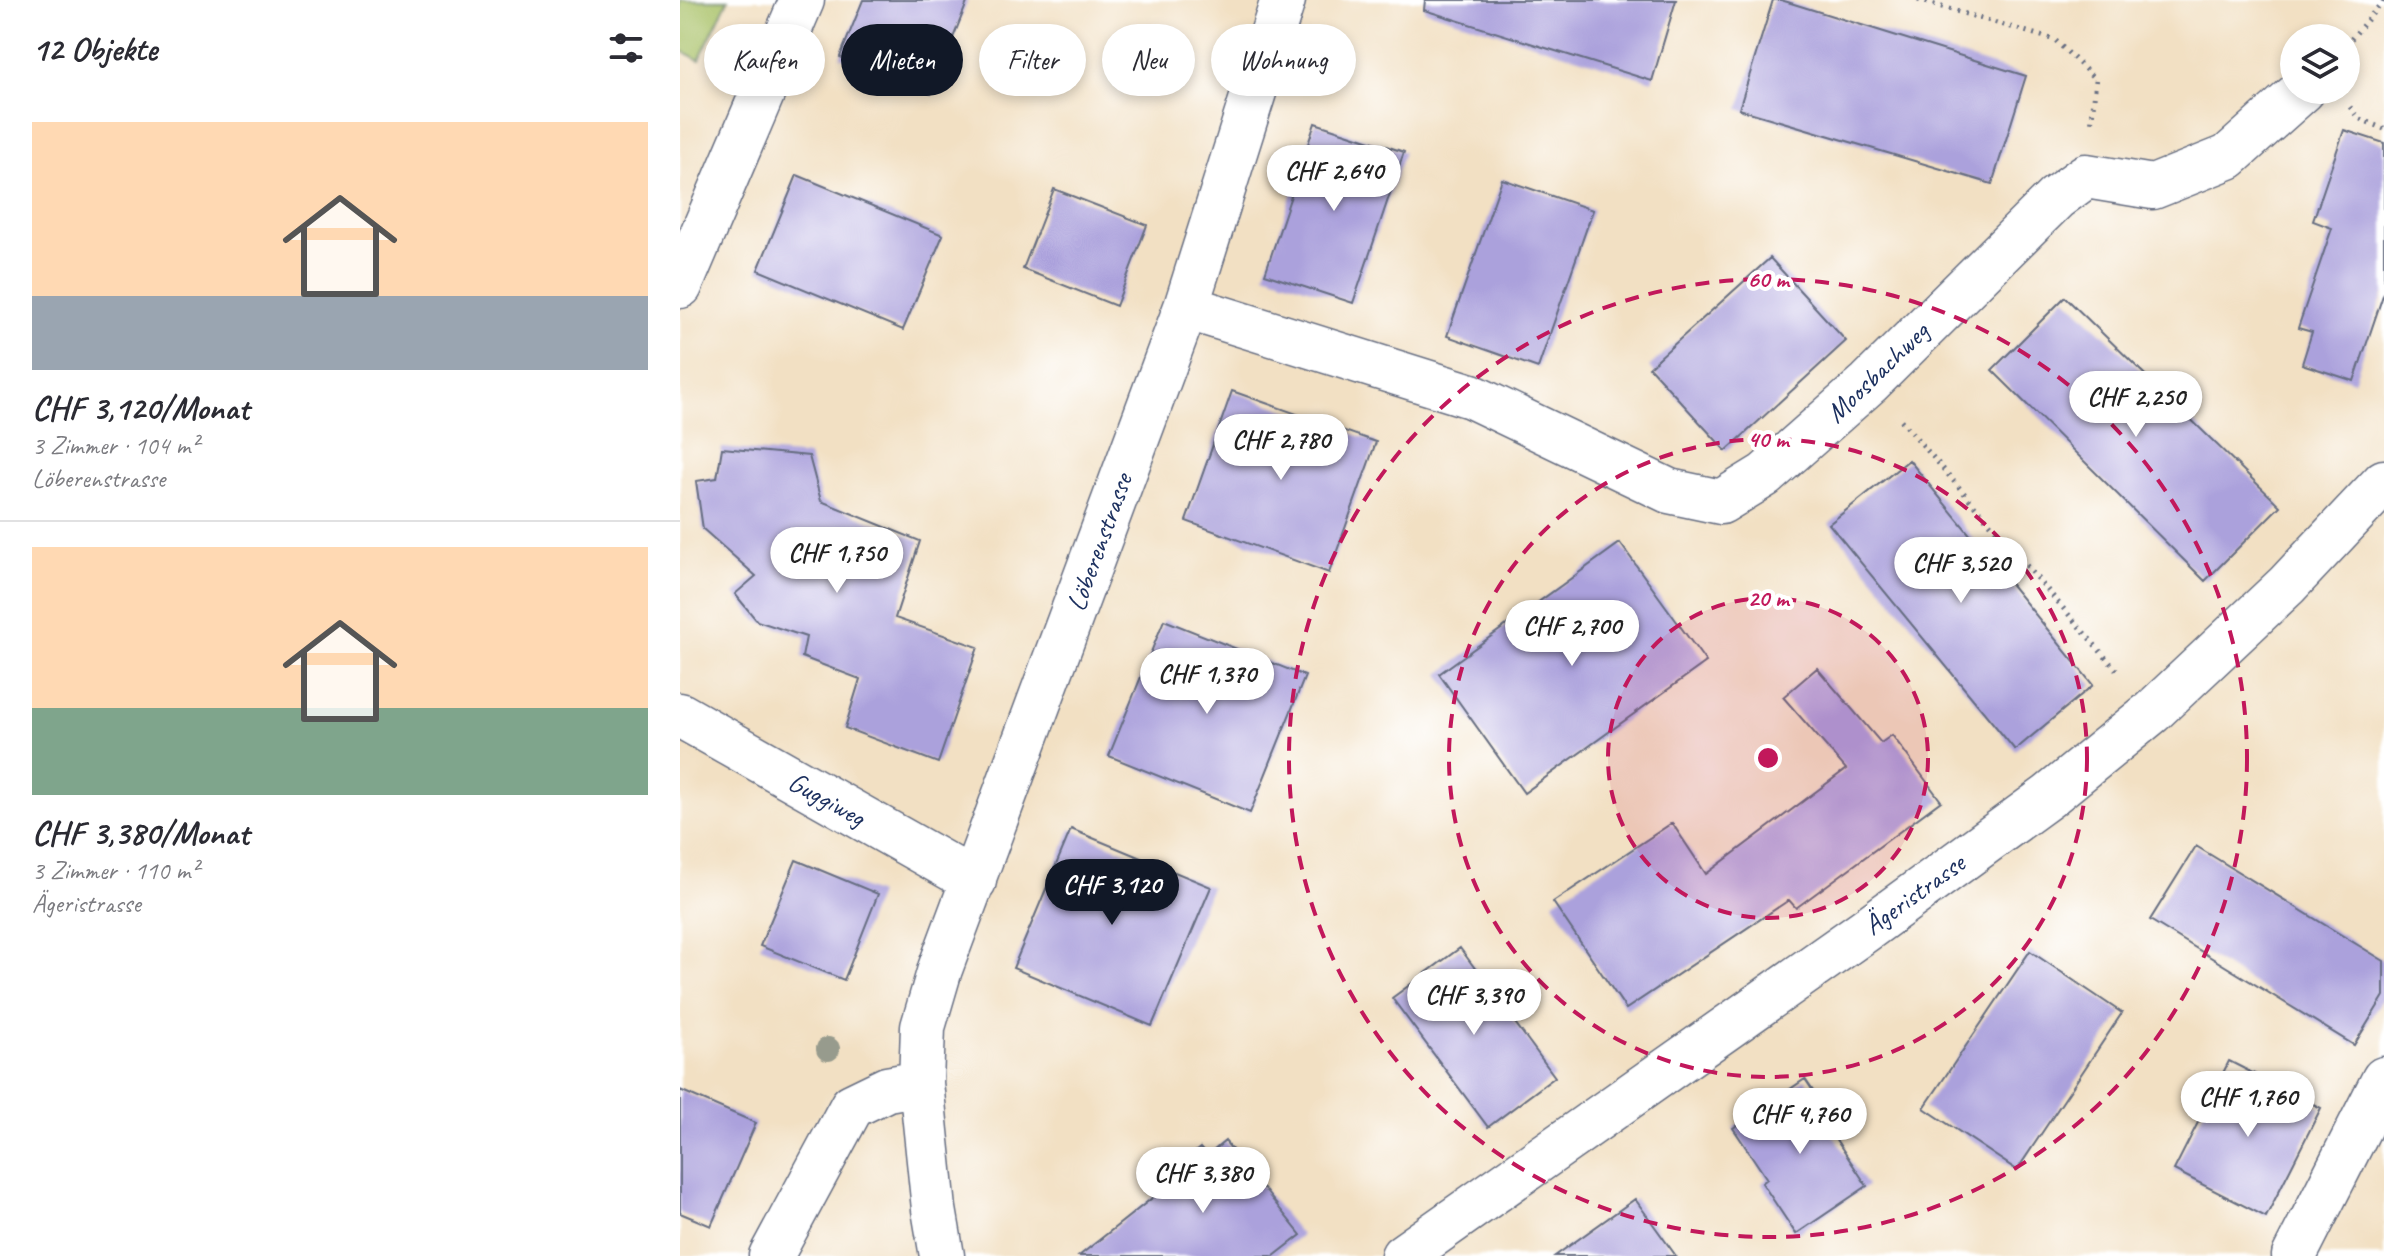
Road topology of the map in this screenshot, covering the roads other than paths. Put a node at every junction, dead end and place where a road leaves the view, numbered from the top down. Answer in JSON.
{"nodes":[{"id":1,"x":802,"y":0,"type":"edge"},
{"id":2,"x":1283,"y":0,"type":"edge"},
{"id":3,"x":2287,"y":104,"type":"edge"},
{"id":4,"x":680,"y":286,"type":"edge"},
{"id":5,"x":1186,"y":307,"type":"junction"},
{"id":6,"x":2384,"y":482,"type":"edge"},
{"id":7,"x":680,"y":715,"type":"edge"},
{"id":8,"x":974,"y":881,"type":"junction"},
{"id":9,"x":2384,"y":1079,"type":"edge"},
{"id":10,"x":921,"y":1083,"type":"junction"},
{"id":11,"x":2296,"y":1255,"type":"edge"},
{"id":12,"x":771,"y":1256,"type":"edge"},
{"id":13,"x":942,"y":1256,"type":"edge"},
{"id":14,"x":1403,"y":1256,"type":"edge"}],
"edges":[{"from":1,"to":4,"type":"street"},
{"from":2,"to":5,"type":"street","name":"Löberenstrasse"},
{"from":3,"to":5,"type":"street","name":"Moosbachweg"},
{"from":5,"to":8,"type":"street","name":"Löberenstrasse"},
{"from":6,"to":14,"type":"street","name":"Ägeristrasse"},
{"from":7,"to":8,"type":"street","name":"Guggiweg"},
{"from":8,"to":10,"type":"street","name":"Löberenstrasse"},
{"from":9,"to":11,"type":"street"},
{"from":10,"to":12,"type":"street"},
{"from":10,"to":13,"type":"street","name":"Löberenstrasse"}]}
